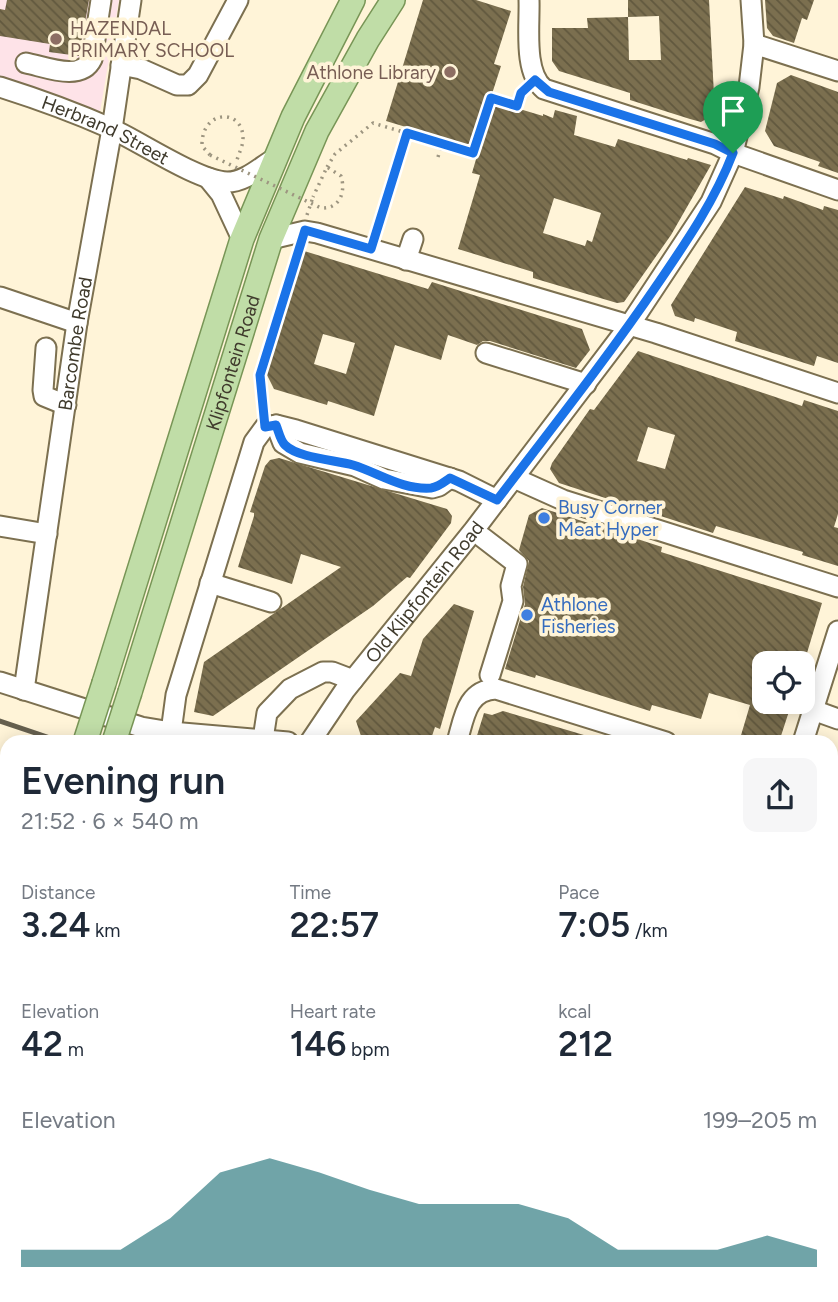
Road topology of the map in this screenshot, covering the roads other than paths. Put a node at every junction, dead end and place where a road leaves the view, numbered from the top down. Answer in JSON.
{"nodes":[{"id":1,"x":102,"y":0,"type":"edge"},
{"id":2,"x":131,"y":0,"type":"edge"},
{"id":3,"x":238,"y":0,"type":"edge"},
{"id":4,"x":353,"y":0,"type":"edge"},
{"id":5,"x":393,"y":0,"type":"edge"},
{"id":6,"x":529,"y":0,"type":"edge"},
{"id":7,"x":751,"y":0,"type":"edge"},
{"id":8,"x":754,"y":44,"type":"junction"},
{"id":9,"x":121,"y":65,"type":"junction"},
{"id":10,"x":838,"y":71,"type":"edge"},
{"id":11,"x":0,"y":87,"type":"edge"},
{"id":12,"x":29,"y":96,"type":"junction"},
{"id":13,"x":112,"y":129,"type":"junction"},
{"id":14,"x":733,"y":153,"type":"junction"},
{"id":15,"x":274,"y":159,"type":"junction"},
{"id":16,"x":208,"y":178,"type":"junction"},
{"id":17,"x":838,"y":190,"type":"edge"},
{"id":18,"x":242,"y":239,"type":"junction"},
{"id":19,"x":271,"y":239,"type":"junction"},
{"id":20,"x":413,"y":239,"type":"dead end"},
{"id":21,"x":406,"y":260,"type":"junction"},
{"id":22,"x":0,"y":298,"type":"edge"},
{"id":23,"x":77,"y":323,"type":"junction"},
{"id":24,"x":629,"y":326,"type":"junction"},
{"id":25,"x":46,"y":348,"type":"dead end"},
{"id":26,"x":486,"y":353,"type":"dead end"},
{"id":27,"x":586,"y":384,"type":"junction"},
{"id":28,"x":838,"y":393,"type":"edge"},
{"id":29,"x":65,"y":405,"type":"junction"},
{"id":30,"x":513,"y":478,"type":"junction"},
{"id":31,"x":497,"y":500,"type":"junction"},
{"id":32,"x":0,"y":526,"type":"edge"},
{"id":33,"x":47,"y":534,"type":"junction"},
{"id":34,"x":482,"y":537,"type":"dead end"},
{"id":35,"x":210,"y":583,"type":"junction"},
{"id":36,"x":838,"y":587,"type":"edge"},
{"id":37,"x":271,"y":601,"type":"dead end"},
{"id":38,"x":838,"y":631,"type":"edge"},
{"id":39,"x":353,"y":680,"type":"junction"},
{"id":40,"x":0,"y":682,"type":"edge"},
{"id":41,"x":488,"y":683,"type":"junction"},
{"id":42,"x":24,"y":690,"type":"junction"},
{"id":43,"x":815,"y":704,"type":"edge"},
{"id":44,"x":815,"y":711,"type":"edge"},
{"id":45,"x":812,"y":714,"type":"edge"},
{"id":46,"x":838,"y":719,"type":"edge"},
{"id":47,"x":87,"y":735,"type":"edge"},
{"id":48,"x":116,"y":735,"type":"edge"},
{"id":49,"x":167,"y":735,"type":"edge"},
{"id":50,"x":173,"y":735,"type":"edge"},
{"id":51,"x":263,"y":735,"type":"edge"},
{"id":52,"x":315,"y":735,"type":"edge"},
{"id":53,"x":459,"y":735,"type":"edge"},
{"id":54,"x":644,"y":735,"type":"edge"},
{"id":55,"x":805,"y":735,"type":"edge"}],
"edges":[{"from":1,"to":12,"type":"street"},
{"from":2,"to":9,"type":"street","name":"Barcombe Road"},
{"from":3,"to":9,"type":"street"},
{"from":4,"to":15,"type":"main road","name":"Klipfontein Road"},
{"from":5,"to":19,"type":"main road","name":"Klipfontein Road"},
{"from":6,"to":14,"type":"street"},
{"from":7,"to":8,"type":"street","name":"Old Klipfontein Road"},
{"from":8,"to":10,"type":"street"},
{"from":8,"to":14,"type":"street","name":"Old Klipfontein Road"},
{"from":9,"to":13,"type":"street","name":"Barcombe Road"},
{"from":11,"to":12,"type":"street","name":"Herbrand Street"},
{"from":12,"to":13,"type":"street","name":"Herbrand Street"},
{"from":13,"to":16,"type":"street","name":"Herbrand Street"},
{"from":13,"to":23,"type":"street","name":"Barcombe Road"},
{"from":14,"to":17,"type":"street"},
{"from":14,"to":24,"type":"street","name":"Old Klipfontein Road"},
{"from":15,"to":16,"type":"street","name":"Herbrand Street"},
{"from":15,"to":18,"type":"main road","name":"Klipfontein Road"},
{"from":16,"to":18,"type":"street","name":"Herbrand Street"},
{"from":18,"to":47,"type":"main road","name":"Klipfontein Road","bridge":true},
{"from":19,"to":21,"type":"street"},
{"from":19,"to":48,"type":"main road","name":"Klipfontein Road","bridge":true},
{"from":20,"to":21,"type":"street"},
{"from":21,"to":24,"type":"street"},
{"from":22,"to":23,"type":"street"},
{"from":23,"to":29,"type":"street","name":"Barcombe Road"},
{"from":24,"to":27,"type":"street","name":"Old Klipfontein Road"},
{"from":24,"to":28,"type":"street"},
{"from":25,"to":29,"type":"street"},
{"from":26,"to":27,"type":"street"},
{"from":27,"to":30,"type":"street","name":"Old Klipfontein Road"},
{"from":29,"to":33,"type":"street","name":"Barcombe Road"},
{"from":30,"to":31,"type":"street","name":"Old Klipfontein Road"},
{"from":30,"to":36,"type":"street"},
{"from":31,"to":35,"type":"street"},
{"from":31,"to":39,"type":"street","name":"Old Klipfontein Road"},
{"from":32,"to":33,"type":"street"},
{"from":33,"to":42,"type":"street","name":"Barcombe Road"},
{"from":34,"to":41,"type":"street"},
{"from":35,"to":37,"type":"street"},
{"from":35,"to":50,"type":"street"},
{"from":38,"to":43,"type":"street"},
{"from":39,"to":51,"type":"street"},
{"from":39,"to":52,"type":"street","name":"Old Klipfontein Road"},
{"from":40,"to":42,"type":"street"},
{"from":41,"to":53,"type":"street"},
{"from":41,"to":54,"type":"street"},
{"from":42,"to":49,"type":"street"},
{"from":44,"to":46,"type":"street"},
{"from":45,"to":55,"type":"street"}]}
